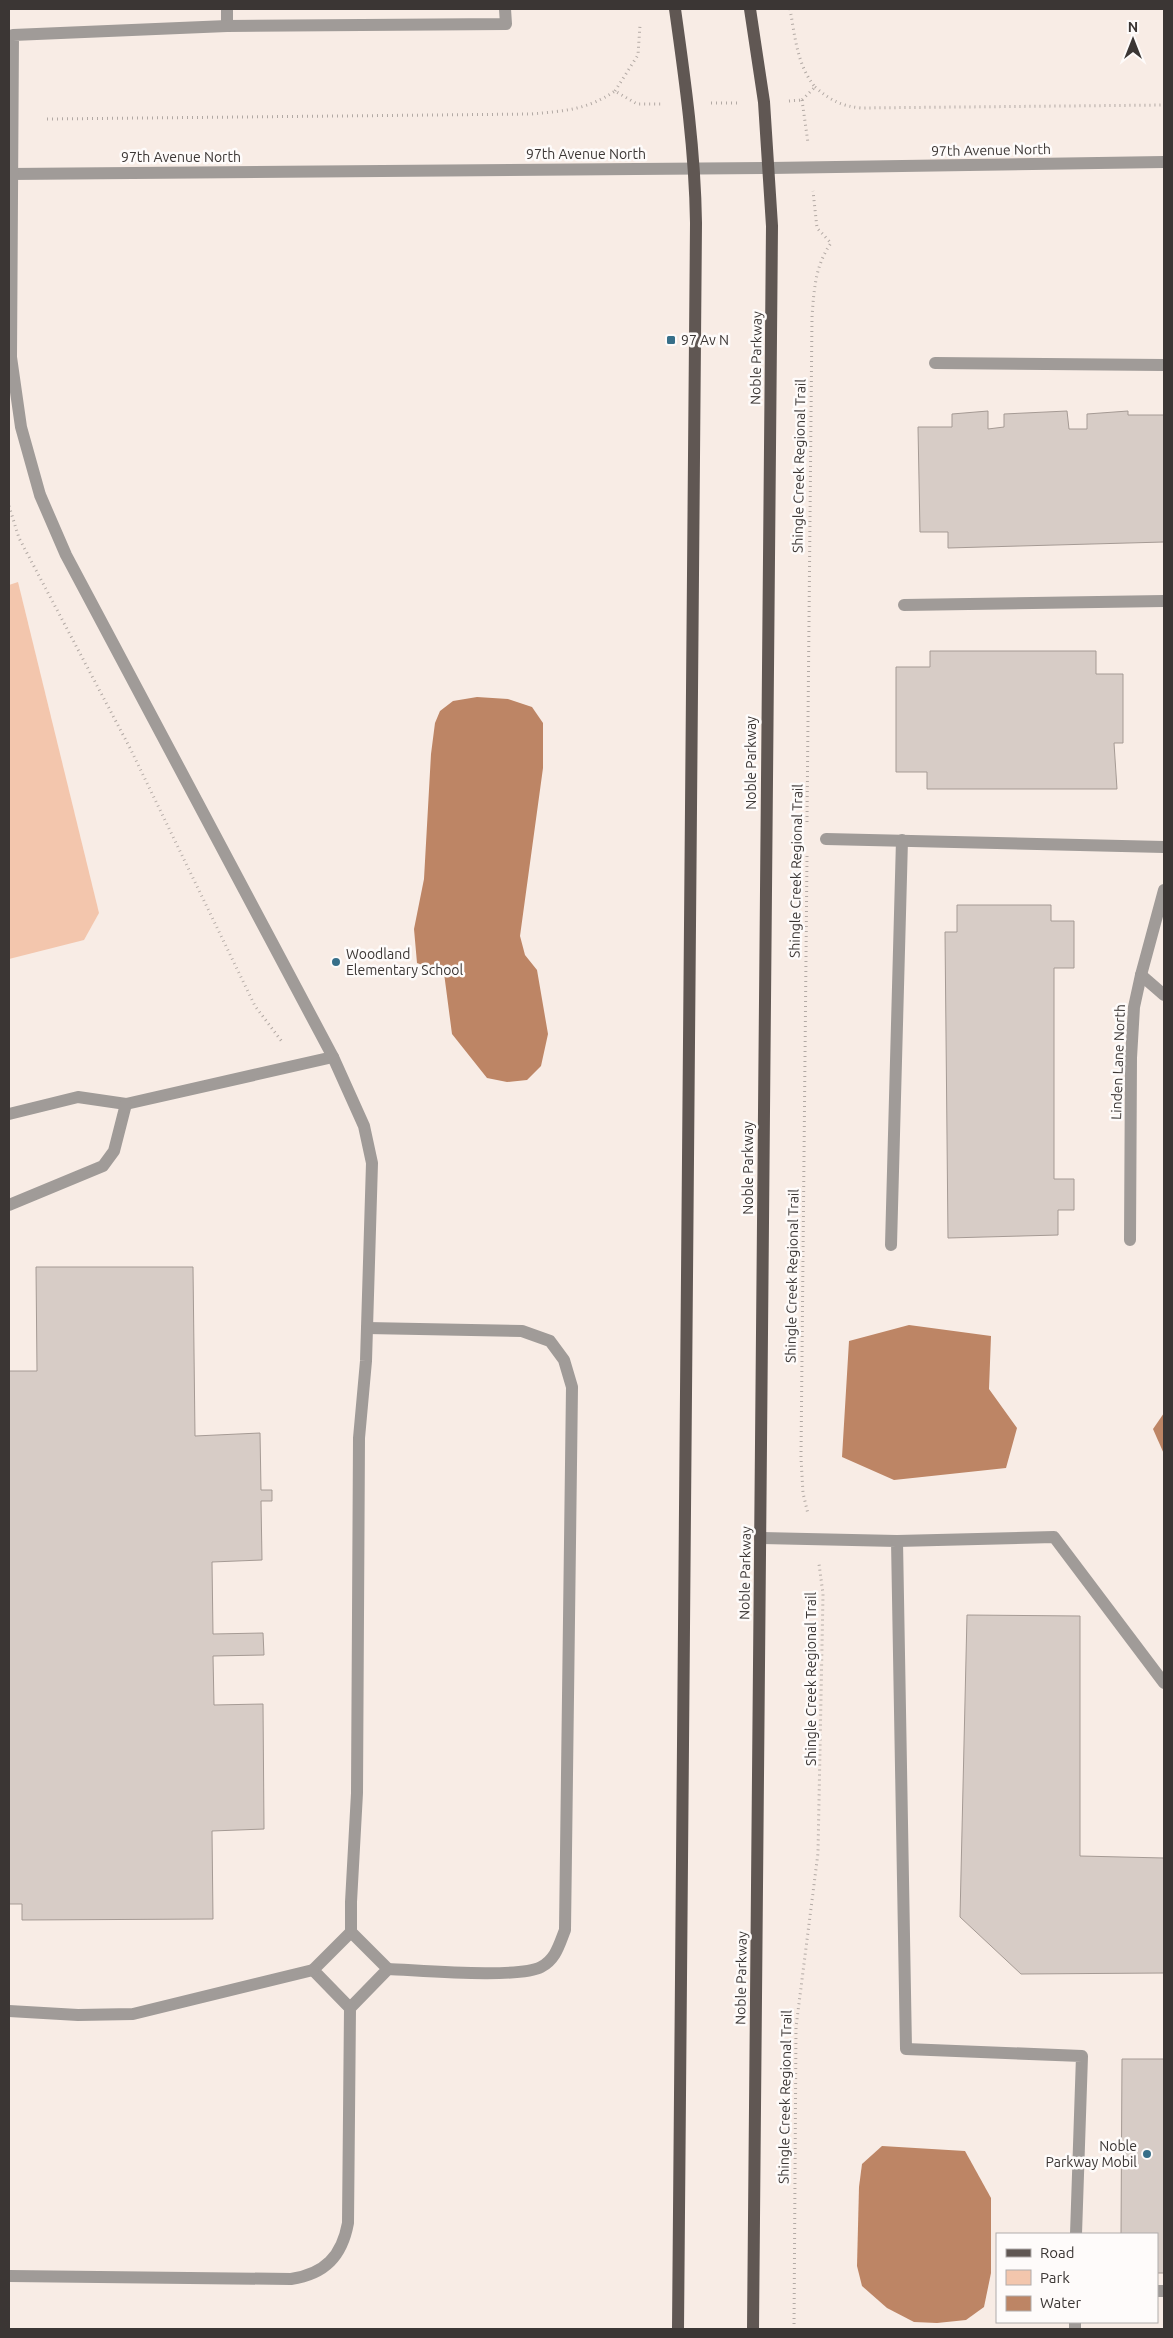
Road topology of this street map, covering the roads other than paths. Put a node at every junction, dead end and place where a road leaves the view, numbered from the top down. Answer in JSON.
{"nodes":[{"id":1,"x":227,"y":9,"type":"edge"},
{"id":2,"x":505,"y":9,"type":"edge"},
{"id":3,"x":675,"y":9,"type":"edge"},
{"id":4,"x":750,"y":9,"type":"edge"},
{"id":5,"x":227,"y":26,"type":"junction"},
{"id":6,"x":11,"y":35,"type":"edge"},
{"id":7,"x":1164,"y":162,"type":"edge"},
{"id":8,"x":695,"y":168,"type":"junction"},
{"id":9,"x":770,"y":168,"type":"junction"},
{"id":10,"x":11,"y":174,"type":"edge"},
{"id":11,"x":935,"y":363,"type":"dead end"},
{"id":12,"x":1164,"y":365,"type":"edge"},
{"id":13,"x":1164,"y":601,"type":"edge"},
{"id":14,"x":904,"y":605,"type":"dead end"},
{"id":15,"x":826,"y":839,"type":"dead end"},
{"id":16,"x":902,"y":840,"type":"junction"},
{"id":17,"x":1164,"y":847,"type":"edge"},
{"id":18,"x":1164,"y":890,"type":"edge"},
{"id":19,"x":1140,"y":975,"type":"junction"},
{"id":20,"x":1164,"y":995,"type":"edge"},
{"id":21,"x":332,"y":1057,"type":"junction"},
{"id":22,"x":126,"y":1104,"type":"junction"},
{"id":23,"x":9,"y":1114,"type":"edge"},
{"id":24,"x":9,"y":1205,"type":"edge"},
{"id":25,"x":1130,"y":1240,"type":"dead end"},
{"id":26,"x":891,"y":1245,"type":"dead end"},
{"id":27,"x":366,"y":1328,"type":"junction"},
{"id":28,"x":760,"y":1538,"type":"junction"},
{"id":29,"x":897,"y":1541,"type":"junction"},
{"id":30,"x":1164,"y":1683,"type":"edge"},
{"id":31,"x":351,"y":1932,"type":"junction"},
{"id":32,"x":388,"y":1969,"type":"junction"},
{"id":33,"x":313,"y":1970,"type":"junction"},
{"id":34,"x":350,"y":2008,"type":"junction"},
{"id":35,"x":9,"y":2011,"type":"edge"},
{"id":36,"x":1076,"y":2233,"type":"edge"},
{"id":37,"x":9,"y":2276,"type":"edge"},
{"id":38,"x":678,"y":2329,"type":"edge"},
{"id":39,"x":753,"y":2329,"type":"edge"}],
"edges":[{"from":1,"to":5,"type":"street"},
{"from":2,"to":5,"type":"street"},
{"from":3,"to":8,"type":"main road"},
{"from":4,"to":9,"type":"main road","name":"Noble Parkway"},
{"from":5,"to":6,"type":"street"},
{"from":6,"to":10,"type":"street"},
{"from":7,"to":9,"type":"street","name":"97th Avenue North"},
{"from":8,"to":9,"type":"street","name":"97th Avenue North"},
{"from":8,"to":10,"type":"street","name":"97th Avenue North"},
{"from":8,"to":38,"type":"main road"},
{"from":9,"to":28,"type":"main road","name":"Noble Parkway"},
{"from":10,"to":21,"type":"street"},
{"from":11,"to":12,"type":"street"},
{"from":13,"to":14,"type":"street"},
{"from":15,"to":16,"type":"street"},
{"from":16,"to":17,"type":"street"},
{"from":16,"to":26,"type":"street"},
{"from":18,"to":19,"type":"street","name":"Linden Lane North"},
{"from":19,"to":20,"type":"street"},
{"from":19,"to":25,"type":"street","name":"Linden Lane North"},
{"from":21,"to":22,"type":"street"},
{"from":21,"to":27,"type":"street"},
{"from":22,"to":23,"type":"street"},
{"from":22,"to":24,"type":"street"},
{"from":27,"to":31,"type":"street"},
{"from":27,"to":32,"type":"street"},
{"from":28,"to":29,"type":"street"},
{"from":28,"to":39,"type":"main road","name":"Noble Parkway"},
{"from":29,"to":30,"type":"street"},
{"from":29,"to":36,"type":"street"},
{"from":31,"to":32,"type":"street"},
{"from":31,"to":33,"type":"street"},
{"from":32,"to":34,"type":"street"},
{"from":33,"to":34,"type":"street"},
{"from":33,"to":35,"type":"street"},
{"from":34,"to":37,"type":"street"}]}
